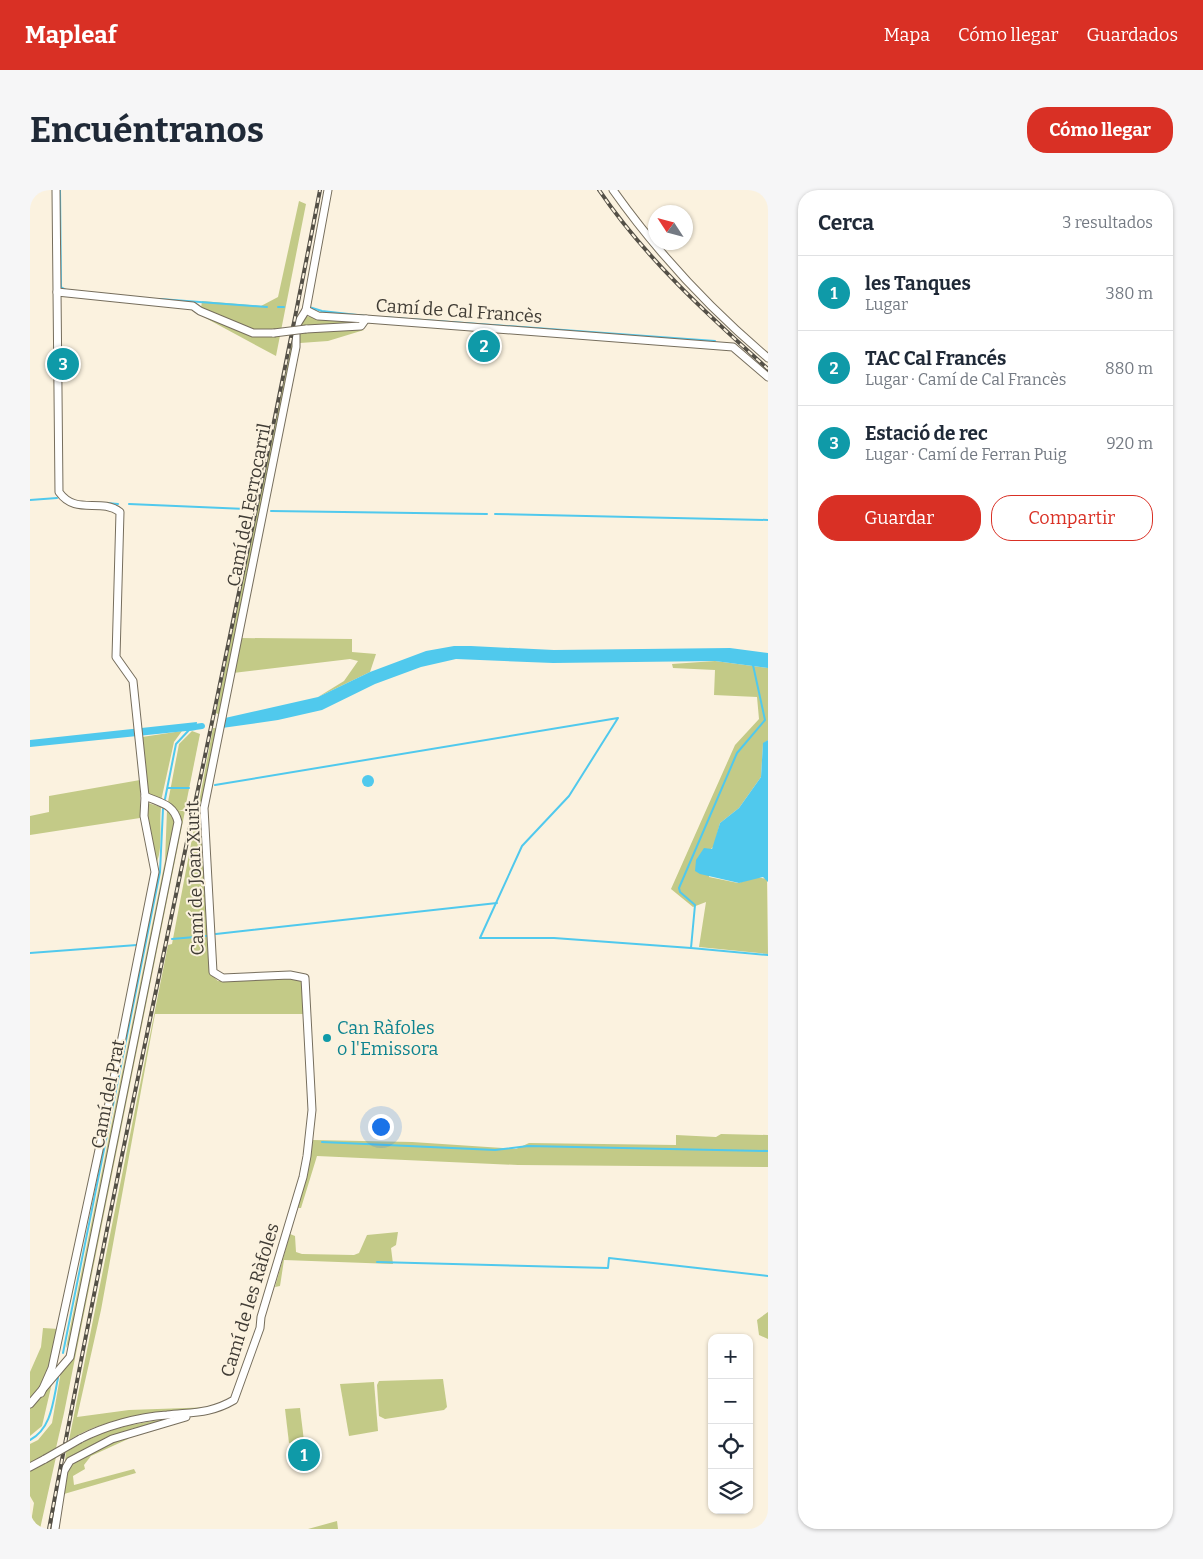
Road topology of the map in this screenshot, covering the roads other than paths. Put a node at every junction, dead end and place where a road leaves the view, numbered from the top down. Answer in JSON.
{"nodes":[{"id":1,"x":56,"y":190,"type":"edge"},
{"id":2,"x":328,"y":190,"type":"edge"},
{"id":3,"x":613,"y":190,"type":"edge"},
{"id":4,"x":57,"y":292,"type":"junction"},
{"id":5,"x":306,"y":310,"type":"junction"},
{"id":6,"x":366,"y":318,"type":"junction"},
{"id":7,"x":768,"y":358,"type":"edge"},
{"id":8,"x":768,"y":377,"type":"edge"},
{"id":9,"x":224,"y":709,"type":"joint"},
{"id":10,"x":145,"y":796,"type":"junction"},
{"id":11,"x":312,"y":1110,"type":"joint"},
{"id":12,"x":41,"y":1394,"type":"junction"},
{"id":13,"x":30,"y":1404,"type":"edge"},
{"id":14,"x":191,"y":1415,"type":"junction"},
{"id":15,"x":30,"y":1467,"type":"edge"},
{"id":16,"x":55,"y":1529,"type":"edge"}],
"edges":[{"from":1,"to":4,"type":"street"},
{"from":2,"to":5,"type":"street","name":"Camí del Ferrocarril"},
{"from":3,"to":7,"type":"street"},
{"from":4,"to":6,"type":"street","name":"Camí de Cal Francès","bridge":true},
{"from":4,"to":10,"type":"street"},
{"from":5,"to":6,"type":"street"},
{"from":5,"to":9,"type":"street","name":"Camí del Ferrocarril"},
{"from":6,"to":8,"type":"street","name":"Camí de Cal Francès"},
{"from":9,"to":11,"type":"street","name":"Camí de Joan Xurit"},
{"from":10,"to":12,"type":"street"},
{"from":10,"to":12,"type":"street","name":"Camí del Prat"},
{"from":11,"to":14,"type":"street","name":"Camí de les Ràfoles"},
{"from":12,"to":13,"type":"street","name":"Camí del Prat"},
{"from":14,"to":15,"type":"street","name":"Camí de les Ràfoles","bridge":true},
{"from":14,"to":16,"type":"street"}]}
